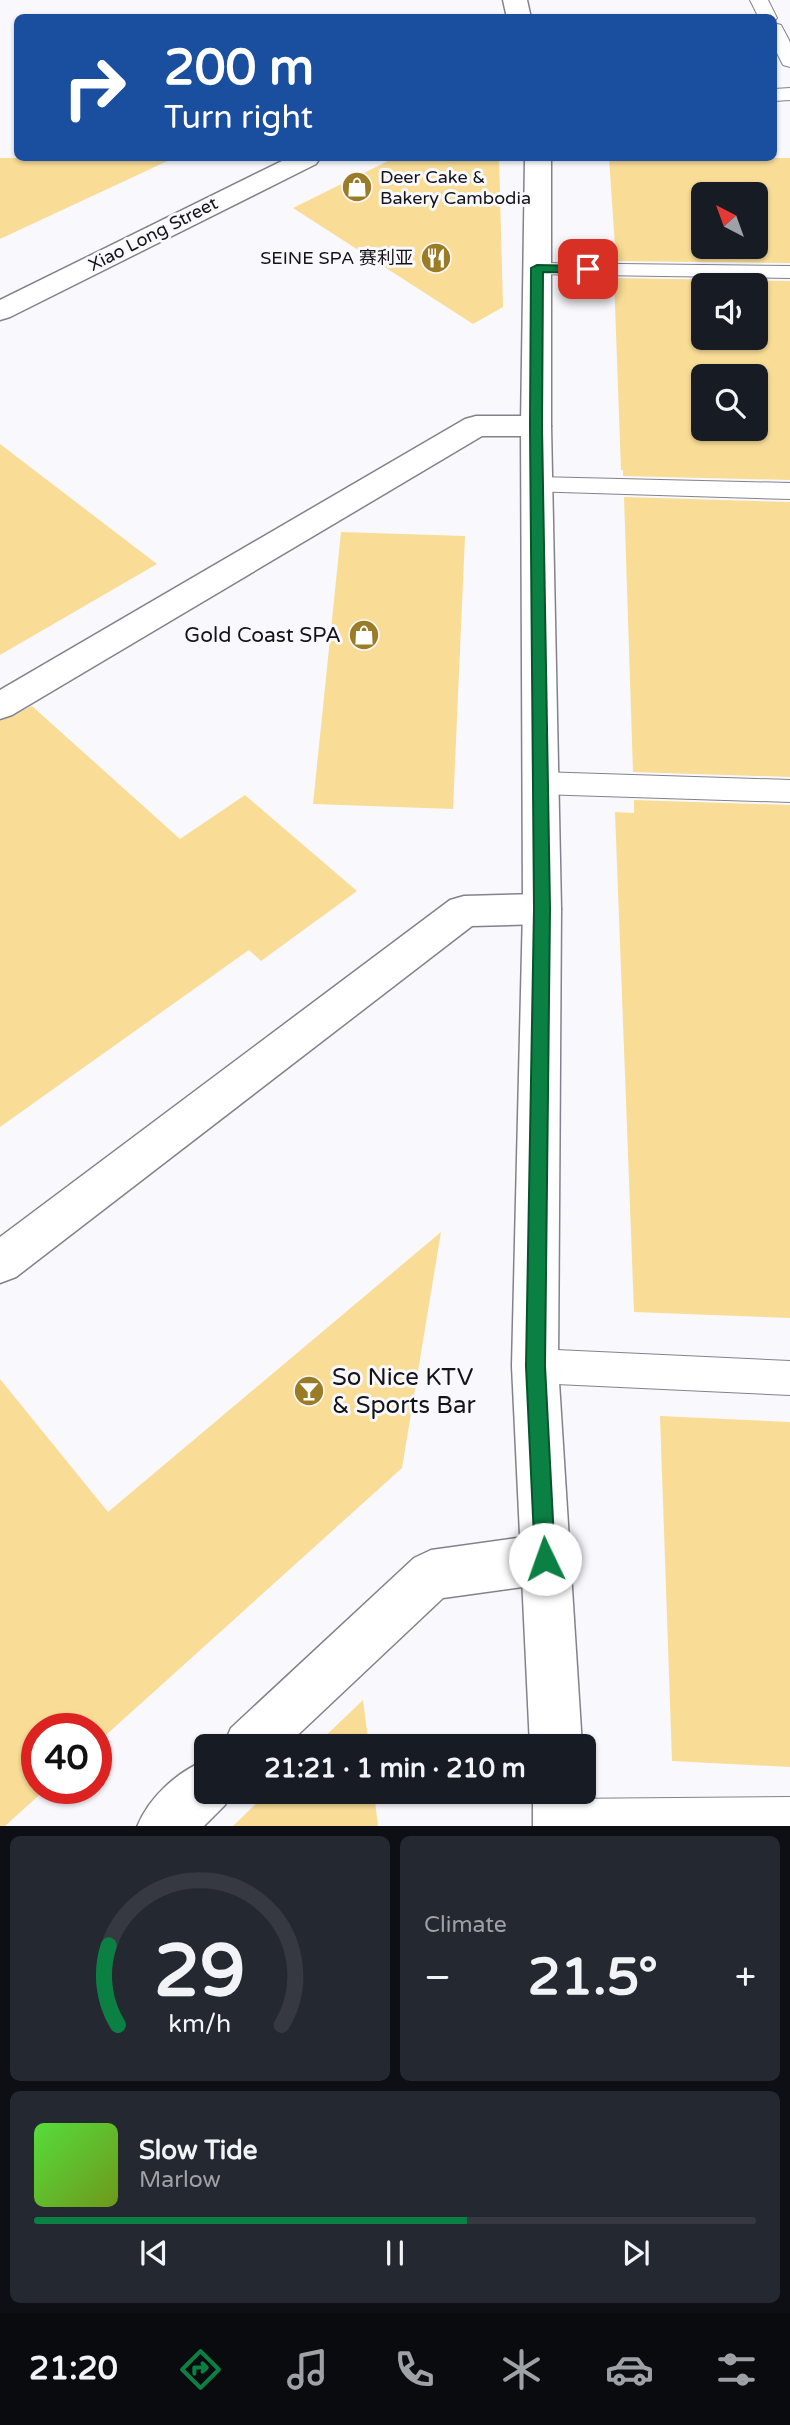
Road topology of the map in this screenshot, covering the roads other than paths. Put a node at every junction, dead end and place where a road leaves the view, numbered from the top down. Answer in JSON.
{"nodes":[{"id":1,"x":777,"y":35,"type":"edge"},
{"id":2,"x":790,"y":61,"type":"edge"},
{"id":3,"x":301,"y":161,"type":"edge"},
{"id":4,"x":538,"y":161,"type":"edge"},
{"id":5,"x":537,"y":268,"type":"junction"},
{"id":6,"x":790,"y":272,"type":"edge"},
{"id":7,"x":0,"y":311,"type":"edge"},
{"id":8,"x":536,"y":426,"type":"junction"},
{"id":9,"x":537,"y":485,"type":"junction"},
{"id":10,"x":790,"y":491,"type":"edge"},
{"id":11,"x":0,"y":706,"type":"edge"},
{"id":12,"x":540,"y":783,"type":"junction"},
{"id":13,"x":790,"y":791,"type":"edge"},
{"id":14,"x":542,"y":909,"type":"junction"},
{"id":15,"x":0,"y":1263,"type":"edge"},
{"id":16,"x":536,"y":1366,"type":"junction"},
{"id":17,"x":790,"y":1378,"type":"edge"},
{"id":18,"x":545,"y":1559,"type":"junction"},
{"id":19,"x":262,"y":1734,"type":"edge"},
{"id":20,"x":555,"y":1734,"type":"edge"},
{"id":21,"x":194,"y":1797,"type":"edge"},
{"id":22,"x":560,"y":1813,"type":"edge"},
{"id":23,"x":790,"y":1818,"type":"edge"},
{"id":24,"x":164,"y":1826,"type":"edge"}],
"edges":[{"from":1,"to":2,"type":"lane"},
{"from":3,"to":7,"type":"street","name":"Xiao Long Street"},
{"from":4,"to":5,"type":"street"},
{"from":5,"to":6,"type":"lane"},
{"from":5,"to":8,"type":"street"},
{"from":8,"to":9,"type":"street"},
{"from":8,"to":11,"type":"street"},
{"from":9,"to":10,"type":"lane"},
{"from":9,"to":12,"type":"street"},
{"from":12,"to":13,"type":"lane"},
{"from":12,"to":14,"type":"street"},
{"from":14,"to":15,"type":"street"},
{"from":14,"to":16,"type":"street"},
{"from":16,"to":17,"type":"lane"},
{"from":16,"to":18,"type":"street"},
{"from":18,"to":19,"type":"street"},
{"from":18,"to":20,"type":"street"},
{"from":21,"to":24,"type":"street"},
{"from":22,"to":23,"type":"lane"}]}
